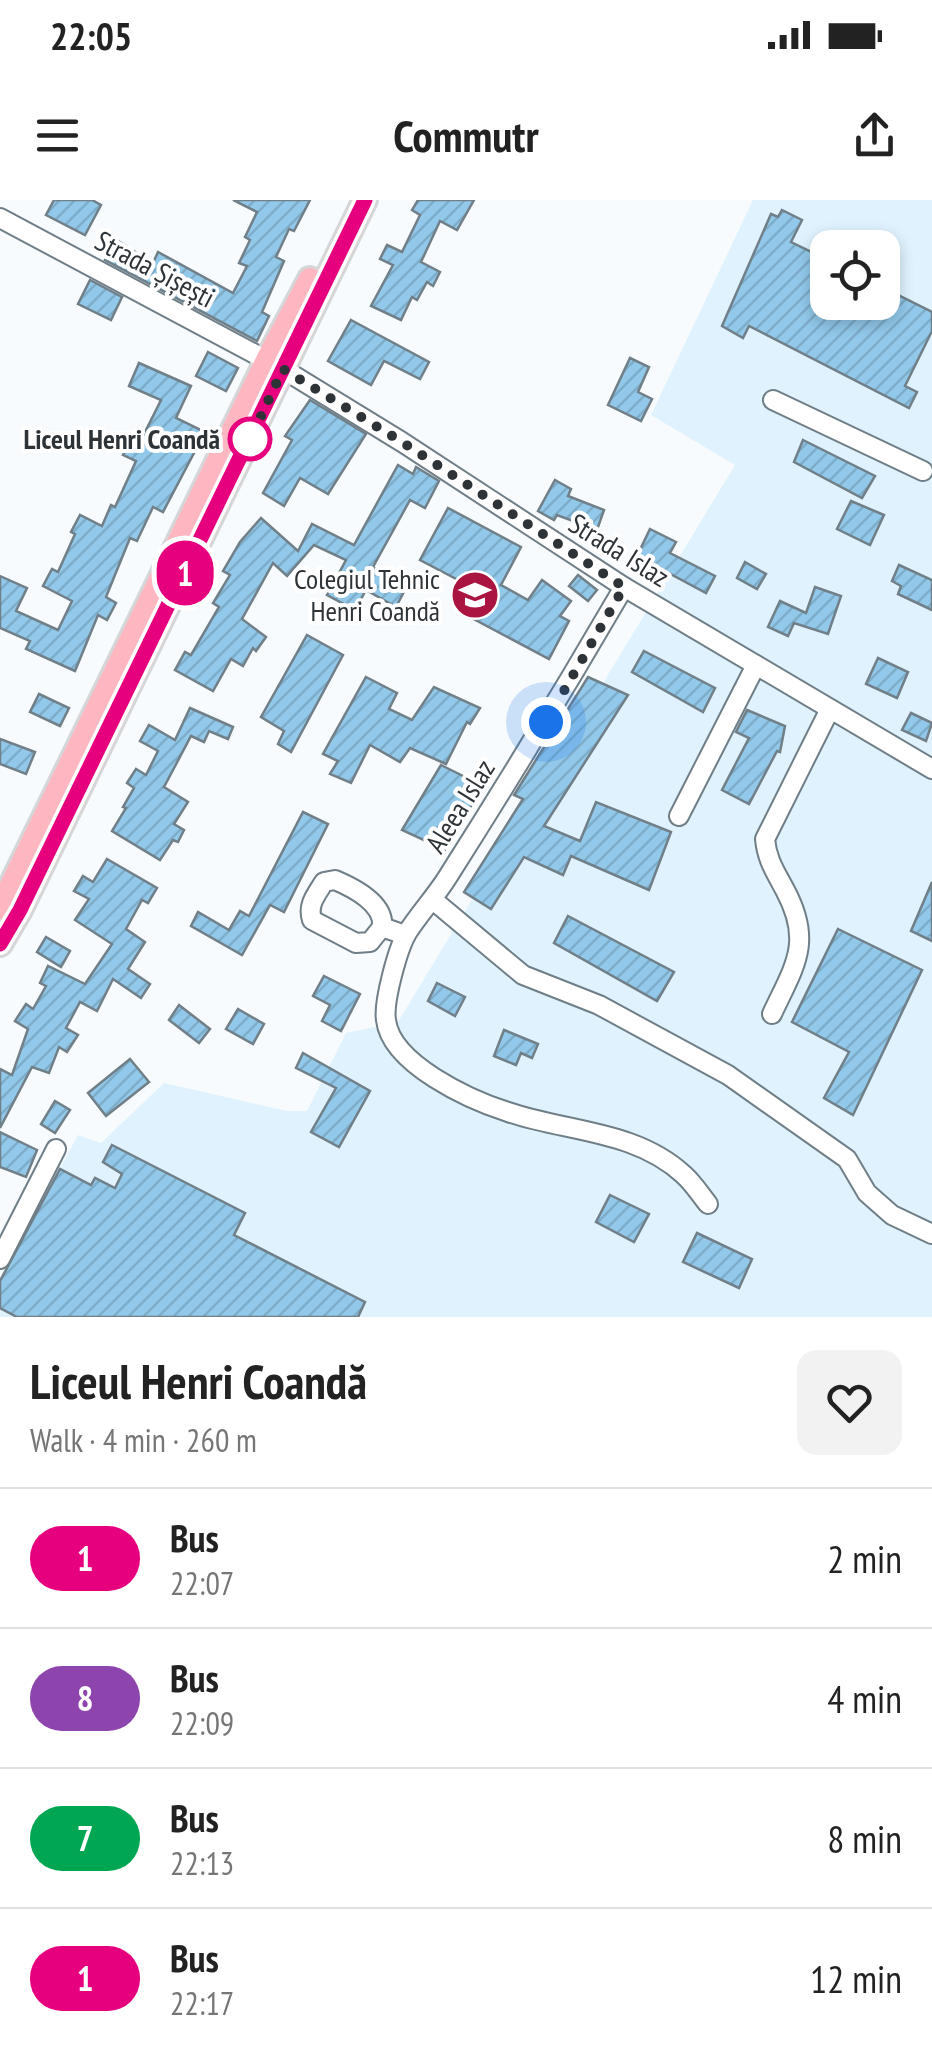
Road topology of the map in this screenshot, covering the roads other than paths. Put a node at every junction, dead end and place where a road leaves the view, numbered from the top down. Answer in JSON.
{"nodes":[{"id":1,"x":350,"y":200,"type":"edge"},
{"id":2,"x":365,"y":200,"type":"edge"},
{"id":3,"x":0,"y":218,"type":"edge"},
{"id":4,"x":275,"y":364,"type":"junction"},
{"id":5,"x":773,"y":400,"type":"dead end"},
{"id":6,"x":922,"y":471,"type":"dead end"},
{"id":7,"x":624,"y":587,"type":"junction"},
{"id":8,"x":756,"y":665,"type":"junction"},
{"id":9,"x":830,"y":709,"type":"junction"},
{"id":10,"x":932,"y":769,"type":"edge"},
{"id":11,"x":679,"y":816,"type":"dead end"},
{"id":12,"x":433,"y":900,"type":"junction"},
{"id":13,"x":6,"y":906,"type":"edge"},
{"id":14,"x":382,"y":927,"type":"dead end"},
{"id":15,"x":406,"y":935,"type":"junction"},
{"id":16,"x":0,"y":944,"type":"edge"},
{"id":17,"x":772,"y":1014,"type":"dead end"},
{"id":18,"x":56,"y":1148,"type":"dead end"},
{"id":19,"x":708,"y":1204,"type":"dead end"},
{"id":20,"x":932,"y":1234,"type":"edge"},
{"id":21,"x":0,"y":1259,"type":"edge"}],
"edges":[{"from":1,"to":4,"type":"main road"},
{"from":2,"to":4,"type":"main road"},
{"from":3,"to":4,"type":"street","name":"Strada Șișești"},
{"from":4,"to":7,"type":"street","name":"Strada Islaz"},
{"from":4,"to":13,"type":"main road"},
{"from":5,"to":6,"type":"street"},
{"from":7,"to":8,"type":"street","name":"Strada Islaz"},
{"from":7,"to":12,"type":"street","name":"Aleea Islaz"},
{"from":8,"to":9,"type":"street","name":"Strada Islaz"},
{"from":8,"to":11,"type":"street"},
{"from":9,"to":10,"type":"street","name":"Strada Islaz"},
{"from":9,"to":17,"type":"street"},
{"from":12,"to":15,"type":"street","name":"Aleea Islaz"},
{"from":12,"to":20,"type":"street"},
{"from":13,"to":16,"type":"main road"},
{"from":14,"to":15,"type":"street"},
{"from":15,"to":19,"type":"street","name":"Aleea Islaz"},
{"from":18,"to":21,"type":"street"}]}
